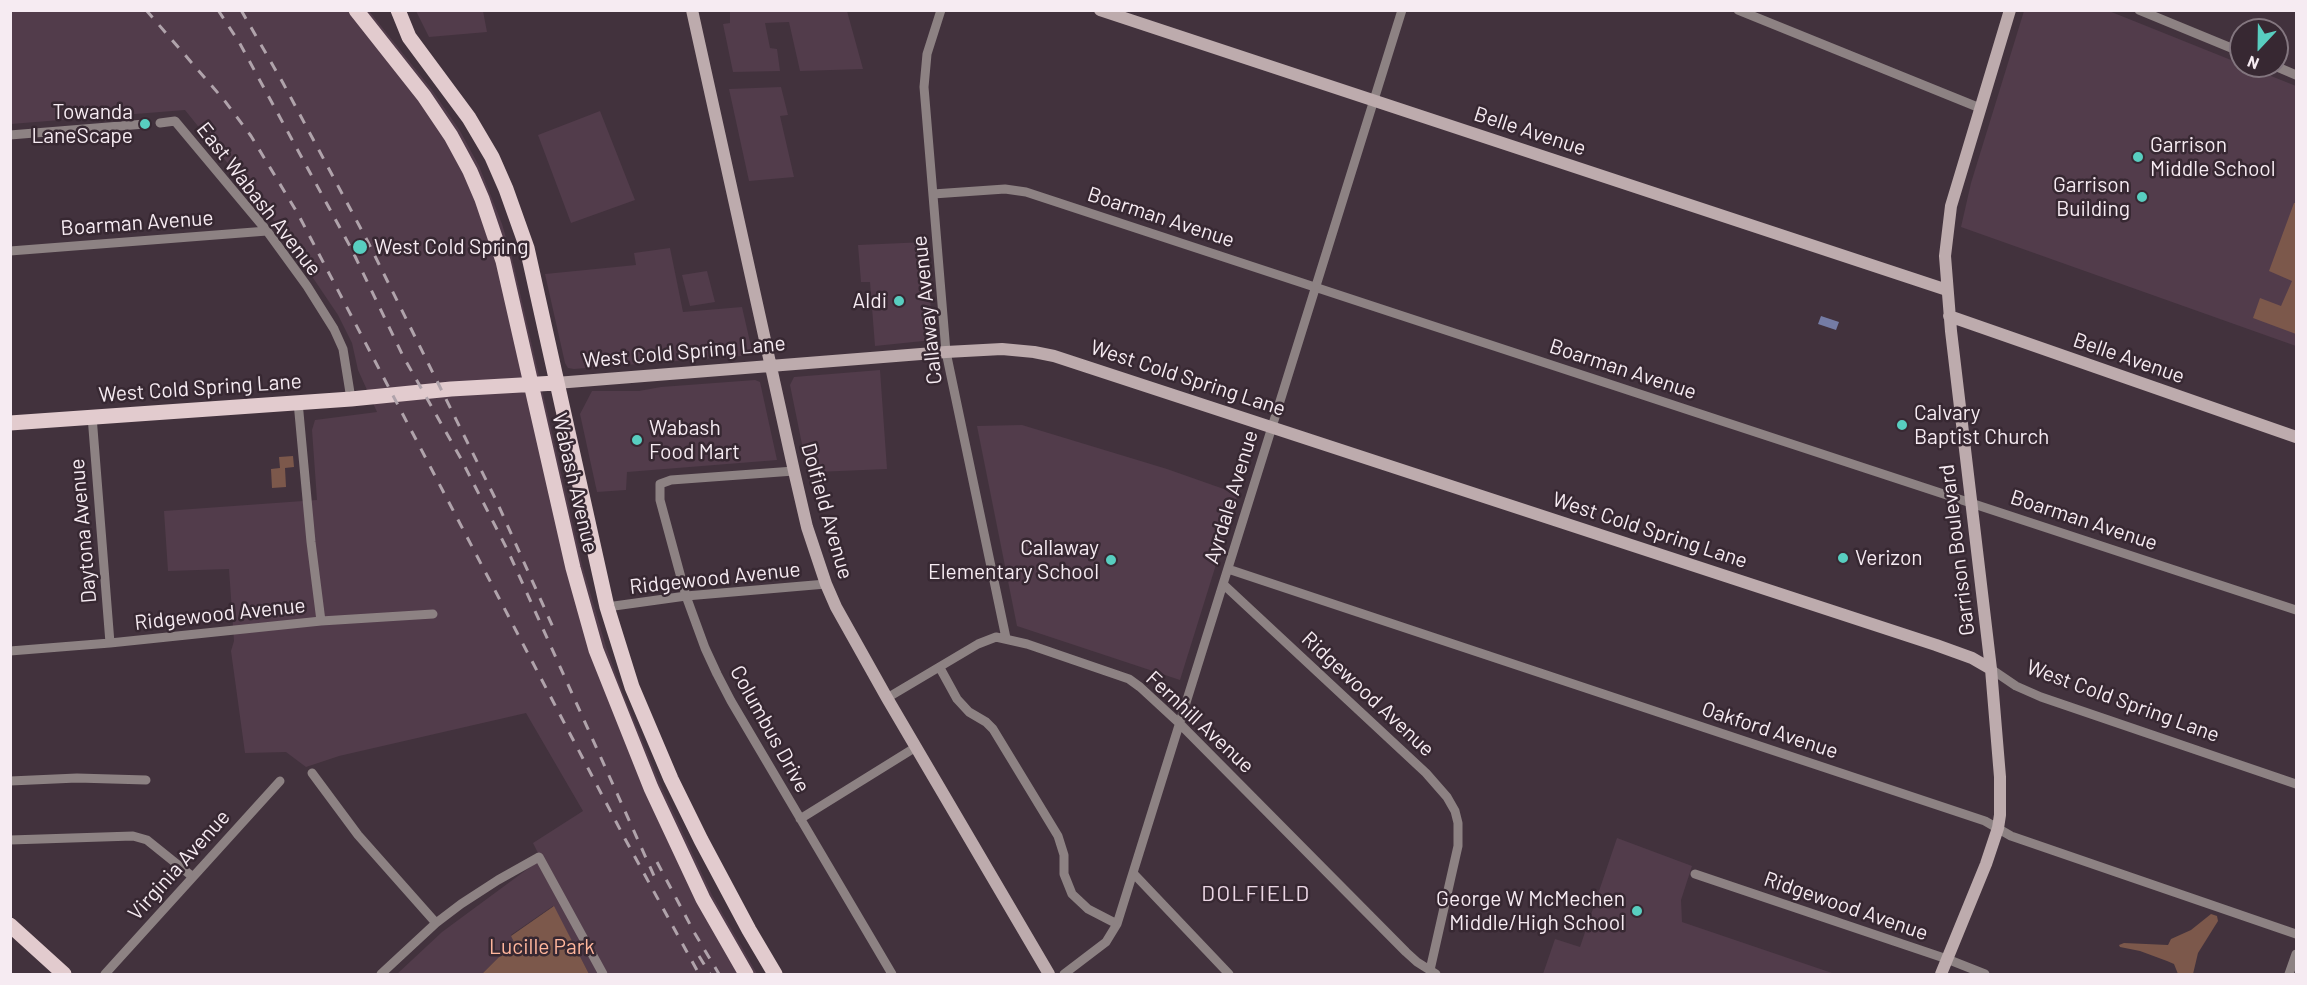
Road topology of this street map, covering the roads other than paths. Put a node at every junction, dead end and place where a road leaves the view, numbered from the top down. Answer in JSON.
{"nodes":[{"id":1,"x":356,"y":10,"type":"edge"},
{"id":2,"x":398,"y":10,"type":"edge"},
{"id":3,"x":692,"y":10,"type":"edge"},
{"id":4,"x":941,"y":10,"type":"edge"},
{"id":5,"x":1100,"y":10,"type":"edge"},
{"id":6,"x":1402,"y":10,"type":"edge"},
{"id":7,"x":1738,"y":10,"type":"edge"},
{"id":8,"x":2010,"y":10,"type":"edge"},
{"id":9,"x":2139,"y":10,"type":"edge"},
{"id":10,"x":2229,"y":47,"type":"edge"},
{"id":11,"x":1374,"y":100,"type":"junction"},
{"id":12,"x":1980,"y":108,"type":"junction"},
{"id":13,"x":160,"y":123,"type":"dead end"},
{"id":14,"x":145,"y":124,"type":"dead end"},
{"id":15,"x":10,"y":135,"type":"edge"},
{"id":16,"x":933,"y":194,"type":"junction"},
{"id":17,"x":267,"y":231,"type":"junction"},
{"id":18,"x":10,"y":251,"type":"edge"},
{"id":19,"x":1316,"y":286,"type":"junction"},
{"id":20,"x":1947,"y":290,"type":"junction"},
{"id":21,"x":1949,"y":316,"type":"junction"},
{"id":22,"x":946,"y":352,"type":"junction"},
{"id":23,"x":770,"y":366,"type":"junction"},
{"id":24,"x":556,"y":383,"type":"junction"},
{"id":25,"x":531,"y":385,"type":"junction"},
{"id":26,"x":351,"y":399,"type":"junction"},
{"id":27,"x":298,"y":402,"type":"junction"},
{"id":28,"x":92,"y":416,"type":"junction"},
{"id":29,"x":10,"y":423,"type":"edge"},
{"id":30,"x":1272,"y":427,"type":"junction"},
{"id":31,"x":2296,"y":437,"type":"edge"},
{"id":32,"x":794,"y":471,"type":"junction"},
{"id":33,"x":1970,"y":501,"type":"junction"},
{"id":34,"x":1228,"y":569,"type":"junction"},
{"id":35,"x":826,"y":584,"type":"junction"},
{"id":36,"x":1223,"y":584,"type":"junction"},
{"id":37,"x":686,"y":596,"type":"junction"},
{"id":38,"x":607,"y":607,"type":"junction"},
{"id":39,"x":2296,"y":610,"type":"edge"},
{"id":40,"x":433,"y":614,"type":"dead end"},
{"id":41,"x":321,"y":621,"type":"junction"},
{"id":42,"x":1006,"y":638,"type":"junction"},
{"id":43,"x":110,"y":643,"type":"junction"},
{"id":44,"x":10,"y":651,"type":"edge"},
{"id":45,"x":940,"y":668,"type":"junction"},
{"id":46,"x":1991,"y":669,"type":"junction"},
{"id":47,"x":887,"y":698,"type":"junction"},
{"id":48,"x":1179,"y":723,"type":"junction"},
{"id":49,"x":916,"y":747,"type":"junction"},
{"id":50,"x":312,"y":773,"type":"dead end"},
{"id":51,"x":146,"y":780,"type":"dead end"},
{"id":52,"x":10,"y":781,"type":"edge"},
{"id":53,"x":280,"y":781,"type":"dead end"},
{"id":54,"x":2296,"y":784,"type":"edge"},
{"id":55,"x":800,"y":819,"type":"junction"},
{"id":56,"x":1998,"y":828,"type":"junction"},
{"id":57,"x":10,"y":840,"type":"edge"},
{"id":58,"x":1133,"y":873,"type":"junction"},
{"id":59,"x":1695,"y":874,"type":"dead end"},
{"id":60,"x":193,"y":877,"type":"junction"},
{"id":61,"x":436,"y":923,"type":"junction"},
{"id":62,"x":1117,"y":924,"type":"junction"},
{"id":63,"x":10,"y":925,"type":"edge"},
{"id":64,"x":2296,"y":934,"type":"edge"},
{"id":65,"x":2296,"y":954,"type":"edge"},
{"id":66,"x":1947,"y":959,"type":"junction"},
{"id":67,"x":1433,"y":973,"type":"edge"},
{"id":68,"x":64,"y":975,"type":"edge"},
{"id":69,"x":105,"y":975,"type":"edge"},
{"id":70,"x":381,"y":975,"type":"edge"},
{"id":71,"x":603,"y":975,"type":"edge"},
{"id":72,"x":746,"y":975,"type":"edge"},
{"id":73,"x":775,"y":975,"type":"edge"},
{"id":74,"x":892,"y":975,"type":"edge"},
{"id":75,"x":1049,"y":975,"type":"edge"},
{"id":76,"x":1064,"y":975,"type":"edge"},
{"id":77,"x":1229,"y":975,"type":"edge"},
{"id":78,"x":1941,"y":975,"type":"edge"},
{"id":79,"x":1985,"y":975,"type":"edge"},
{"id":80,"x":2289,"y":975,"type":"edge"}],
"edges":[{"from":1,"to":25,"type":"main road","name":"Wabash Avenue"},
{"from":2,"to":24,"type":"main road","name":"Wabash Avenue"},
{"from":3,"to":23,"type":"main road","name":"Dolfield Avenue"},
{"from":4,"to":16,"type":"street","name":"Callaway Avenue"},
{"from":5,"to":11,"type":"main road","name":"Belle Avenue"},
{"from":6,"to":11,"type":"street","name":"Ayrdale Avenue"},
{"from":7,"to":12,"type":"street"},
{"from":8,"to":12,"type":"main road","name":"Garrison Boulevard"},
{"from":9,"to":10,"type":"street"},
{"from":11,"to":19,"type":"street","name":"Ayrdale Avenue"},
{"from":11,"to":20,"type":"main road","name":"Belle Avenue"},
{"from":12,"to":20,"type":"main road","name":"Garrison Boulevard"},
{"from":13,"to":17,"type":"street","name":"East Wabash Avenue"},
{"from":14,"to":15,"type":"street"},
{"from":16,"to":19,"type":"street","name":"Boarman Avenue"},
{"from":16,"to":22,"type":"street","name":"Callaway Avenue"},
{"from":17,"to":18,"type":"street","name":"Boarman Avenue"},
{"from":17,"to":26,"type":"street","name":"East Wabash Avenue"},
{"from":19,"to":30,"type":"street","name":"Ayrdale Avenue"},
{"from":19,"to":33,"type":"street","name":"Boarman Avenue"},
{"from":20,"to":21,"type":"main road","name":"Garrison Boulevard"},
{"from":21,"to":31,"type":"main road","name":"Belle Avenue"},
{"from":21,"to":33,"type":"main road","name":"Garrison Boulevard"},
{"from":22,"to":23,"type":"main road","name":"West Cold Spring Lane"},
{"from":22,"to":30,"type":"main road","name":"West Cold Spring Lane"},
{"from":22,"to":42,"type":"street","name":"Callaway Avenue"},
{"from":23,"to":24,"type":"main road","name":"West Cold Spring Lane"},
{"from":23,"to":32,"type":"main road","name":"Dolfield Avenue"},
{"from":24,"to":25,"type":"main road","name":"West Cold Spring Lane"},
{"from":24,"to":38,"type":"main road","name":"Wabash Avenue"},
{"from":25,"to":26,"type":"main road","name":"West Cold Spring Lane"},
{"from":25,"to":72,"type":"main road","name":"Wabash Avenue"},
{"from":26,"to":27,"type":"main road","name":"West Cold Spring Lane"},
{"from":27,"to":28,"type":"main road","name":"West Cold Spring Lane"},
{"from":27,"to":41,"type":"street"},
{"from":28,"to":29,"type":"main road","name":"West Cold Spring Lane"},
{"from":28,"to":43,"type":"street","name":"Daytona Avenue"},
{"from":30,"to":34,"type":"street","name":"Ayrdale Avenue"},
{"from":30,"to":46,"type":"main road","name":"West Cold Spring Lane"},
{"from":32,"to":35,"type":"main road","name":"Dolfield Avenue"},
{"from":32,"to":37,"type":"street","name":"Columbus Drive"},
{"from":33,"to":39,"type":"street","name":"Boarman Avenue"},
{"from":33,"to":46,"type":"main road","name":"Garrison Boulevard"},
{"from":34,"to":36,"type":"street","name":"Ayrdale Avenue"},
{"from":34,"to":56,"type":"street","name":"Oakford Avenue"},
{"from":35,"to":37,"type":"street","name":"Ridgewood Avenue"},
{"from":35,"to":47,"type":"main road","name":"Dolfield Avenue"},
{"from":36,"to":48,"type":"street","name":"Ayrdale Avenue"},
{"from":36,"to":67,"type":"street","name":"Ridgewood Avenue"},
{"from":37,"to":38,"type":"street","name":"Ridgewood Avenue"},
{"from":37,"to":55,"type":"street","name":"Columbus Drive"},
{"from":38,"to":73,"type":"main road","name":"Wabash Avenue"},
{"from":40,"to":41,"type":"street","name":"Ridgewood Avenue"},
{"from":41,"to":43,"type":"street","name":"Ridgewood Avenue"},
{"from":42,"to":45,"type":"street"},
{"from":42,"to":48,"type":"street","name":"Fernhill Avenue"},
{"from":43,"to":44,"type":"street","name":"Ridgewood Avenue"},
{"from":45,"to":47,"type":"street"},
{"from":45,"to":62,"type":"street"},
{"from":46,"to":54,"type":"street","name":"West Cold Spring Lane"},
{"from":46,"to":56,"type":"main road","name":"Garrison Boulevard"},
{"from":47,"to":49,"type":"main road","name":"Dolfield Avenue"},
{"from":48,"to":58,"type":"street","name":"Ayrdale Avenue"},
{"from":48,"to":67,"type":"street","name":"Fernhill Avenue"},
{"from":49,"to":55,"type":"street"},
{"from":49,"to":75,"type":"main road","name":"Dolfield Avenue"},
{"from":50,"to":61,"type":"street"},
{"from":51,"to":52,"type":"street"},
{"from":53,"to":60,"type":"street","name":"Virginia Avenue"},
{"from":55,"to":74,"type":"street","name":"Columbus Drive"},
{"from":56,"to":64,"type":"street","name":"Oakford Avenue"},
{"from":56,"to":66,"type":"main road","name":"Garrison Boulevard"},
{"from":57,"to":60,"type":"street"},
{"from":58,"to":62,"type":"street","name":"Ayrdale Avenue"},
{"from":58,"to":77,"type":"street"},
{"from":59,"to":66,"type":"street","name":"Ridgewood Avenue"},
{"from":60,"to":69,"type":"street","name":"Virginia Avenue"},
{"from":61,"to":70,"type":"street"},
{"from":61,"to":71,"type":"street"},
{"from":62,"to":76,"type":"street","name":"Ayrdale Avenue"},
{"from":63,"to":68,"type":"main road"},
{"from":65,"to":80,"type":"street"},
{"from":66,"to":78,"type":"main road","name":"Garrison Boulevard"},
{"from":66,"to":79,"type":"street","name":"Ridgewood Avenue"}]}
